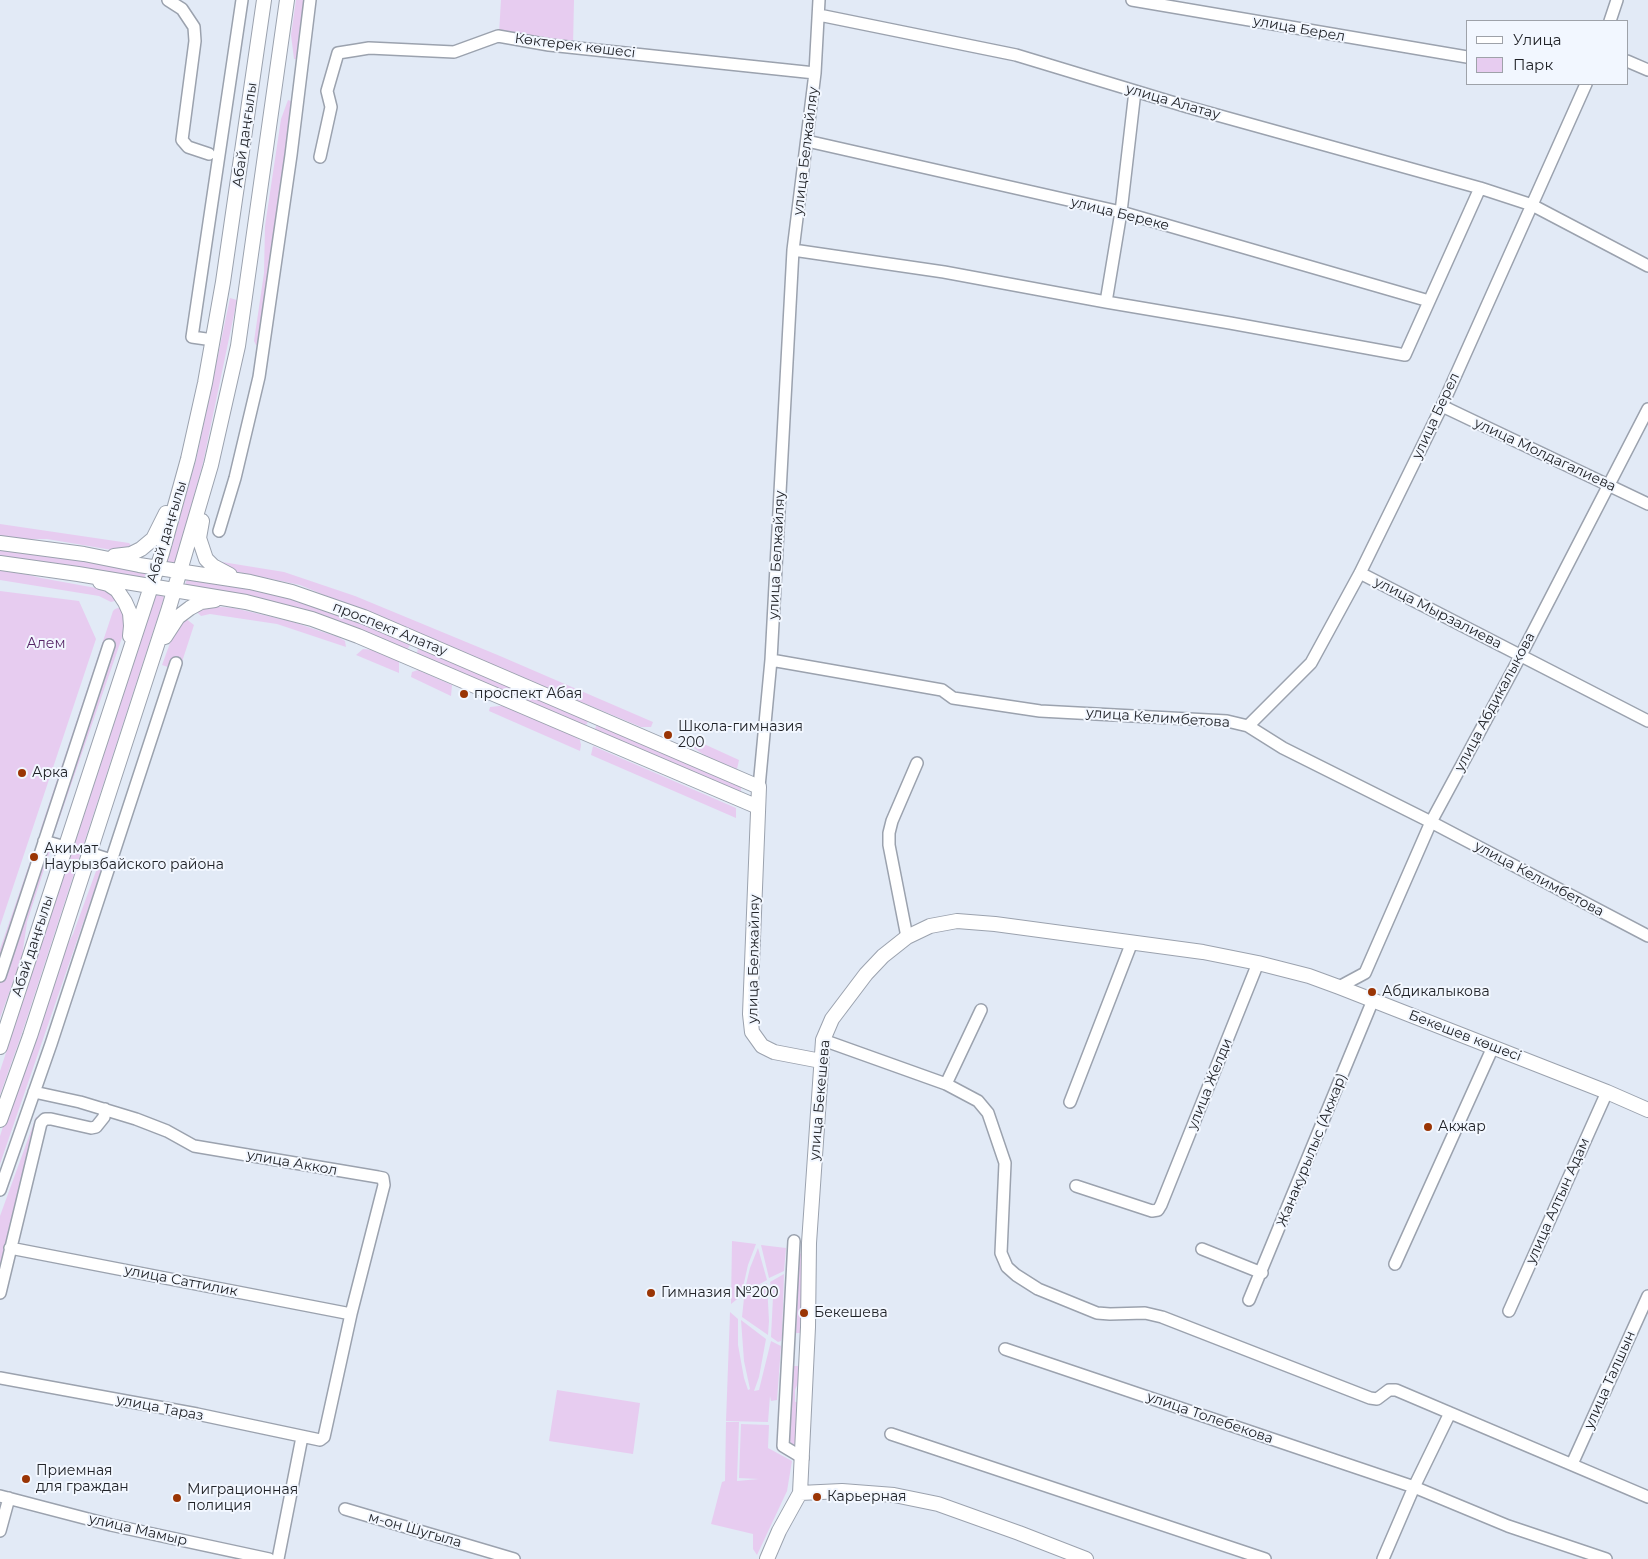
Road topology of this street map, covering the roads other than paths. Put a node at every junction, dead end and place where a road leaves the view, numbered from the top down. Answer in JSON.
{"nodes":[{"id":1,"x":168,"y":0,"type":"edge"},
{"id":2,"x":242,"y":0,"type":"edge"},
{"id":3,"x":264,"y":0,"type":"edge"},
{"id":4,"x":287,"y":0,"type":"edge"},
{"id":5,"x":310,"y":0,"type":"edge"},
{"id":6,"x":819,"y":0,"type":"edge"},
{"id":7,"x":1132,"y":0,"type":"edge"},
{"id":8,"x":1616,"y":0,"type":"edge"},
{"id":9,"x":819,"y":15,"type":"junction"},
{"id":10,"x":1610,"y":20,"type":"edge"},
{"id":11,"x":1466,"y":57,"type":"edge"},
{"id":12,"x":1628,"y":61,"type":"edge"},
{"id":13,"x":1648,"y":70,"type":"edge"},
{"id":14,"x":815,"y":73,"type":"junction"},
{"id":15,"x":1586,"y":85,"type":"edge"},
{"id":16,"x":1134,"y":91,"type":"junction"},
{"id":17,"x":807,"y":142,"type":"junction"},
{"id":18,"x":209,"y":154,"type":"dead end"},
{"id":19,"x":320,"y":157,"type":"dead end"},
{"id":20,"x":1480,"y":188,"type":"junction"},
{"id":21,"x":1528,"y":204,"type":"junction"},
{"id":22,"x":1121,"y":212,"type":"junction"},
{"id":23,"x":793,"y":250,"type":"junction"},
{"id":24,"x":1648,"y":266,"type":"edge"},
{"id":25,"x":223,"y":282,"type":"junction"},
{"id":26,"x":247,"y":285,"type":"junction"},
{"id":27,"x":1429,"y":301,"type":"junction"},
{"id":28,"x":1106,"y":302,"type":"junction"},
{"id":29,"x":213,"y":340,"type":"junction"},
{"id":30,"x":1442,"y":406,"type":"junction"},
{"id":31,"x":1648,"y":409,"type":"edge"},
{"id":32,"x":188,"y":459,"type":"junction"},
{"id":33,"x":211,"y":465,"type":"junction"},
{"id":34,"x":1609,"y":485,"type":"junction"},
{"id":35,"x":1648,"y":504,"type":"edge"},
{"id":36,"x":219,"y":531,"type":"dead end"},
{"id":37,"x":0,"y":543,"type":"edge"},
{"id":38,"x":84,"y":554,"type":"junction"},
{"id":39,"x":0,"y":563,"type":"edge"},
{"id":40,"x":157,"y":568,"type":"junction"},
{"id":41,"x":180,"y":571,"type":"junction"},
{"id":42,"x":78,"y":574,"type":"junction"},
{"id":43,"x":1360,"y":574,"type":"junction"},
{"id":44,"x":250,"y":582,"type":"junction"},
{"id":45,"x":151,"y":586,"type":"junction"},
{"id":46,"x":174,"y":590,"type":"junction"},
{"id":47,"x":246,"y":602,"type":"junction"},
{"id":48,"x":417,"y":639,"type":"junction"},
{"id":49,"x":109,"y":645,"type":"dead end"},
{"id":50,"x":1521,"y":655,"type":"junction"},
{"id":51,"x":127,"y":657,"type":"junction"},
{"id":52,"x":412,"y":659,"type":"junction"},
{"id":53,"x":771,"y":660,"type":"junction"},
{"id":54,"x":176,"y":662,"type":"dead end"},
{"id":55,"x":150,"y":664,"type":"junction"},
{"id":56,"x":594,"y":715,"type":"junction"},
{"id":57,"x":1648,"y":721,"type":"edge"},
{"id":58,"x":1248,"y":726,"type":"junction"},
{"id":59,"x":589,"y":734,"type":"junction"},
{"id":60,"x":917,"y":763,"type":"dead end"},
{"id":61,"x":759,"y":786,"type":"junction"},
{"id":62,"x":758,"y":807,"type":"junction"},
{"id":63,"x":1431,"y":822,"type":"junction"},
{"id":64,"x":44,"y":841,"type":"junction"},
{"id":65,"x":65,"y":847,"type":"junction"},
{"id":66,"x":89,"y":853,"type":"junction"},
{"id":67,"x":112,"y":860,"type":"junction"},
{"id":68,"x":1648,"y":936,"type":"edge"},
{"id":69,"x":907,"y":938,"type":"junction"},
{"id":70,"x":1132,"y":942,"type":"junction"},
{"id":71,"x":1258,"y":963,"type":"junction"},
{"id":72,"x":0,"y":976,"type":"edge"},
{"id":73,"x":1339,"y":987,"type":"junction"},
{"id":74,"x":1373,"y":1000,"type":"junction"},
{"id":75,"x":981,"y":1010,"type":"dead end"},
{"id":76,"x":823,"y":1040,"type":"junction"},
{"id":77,"x":0,"y":1046,"type":"edge"},
{"id":78,"x":1493,"y":1047,"type":"junction"},
{"id":79,"x":821,"y":1061,"type":"junction"},
{"id":80,"x":946,"y":1084,"type":"junction"},
{"id":81,"x":34,"y":1092,"type":"junction"},
{"id":82,"x":1608,"y":1092,"type":"junction"},
{"id":83,"x":1070,"y":1102,"type":"dead end"},
{"id":84,"x":106,"y":1109,"type":"junction"},
{"id":85,"x":1648,"y":1110,"type":"edge"},
{"id":86,"x":0,"y":1120,"type":"edge"},
{"id":87,"x":1076,"y":1186,"type":"dead end"},
{"id":88,"x":0,"y":1190,"type":"edge"},
{"id":89,"x":794,"y":1241,"type":"dead end"},
{"id":90,"x":10,"y":1248,"type":"junction"},
{"id":91,"x":1202,"y":1249,"type":"dead end"},
{"id":92,"x":1395,"y":1264,"type":"dead end"},
{"id":93,"x":1262,"y":1272,"type":"junction"},
{"id":94,"x":0,"y":1293,"type":"edge"},
{"id":95,"x":1648,"y":1296,"type":"edge"},
{"id":96,"x":1250,"y":1300,"type":"dead end"},
{"id":97,"x":1510,"y":1311,"type":"dead end"},
{"id":98,"x":351,"y":1314,"type":"junction"},
{"id":99,"x":1005,"y":1349,"type":"dead end"},
{"id":100,"x":0,"y":1378,"type":"edge"},
{"id":101,"x":1450,"y":1413,"type":"junction"},
{"id":102,"x":891,"y":1434,"type":"dead end"},
{"id":103,"x":302,"y":1437,"type":"junction"},
{"id":104,"x":803,"y":1458,"type":"junction"},
{"id":105,"x":1572,"y":1464,"type":"junction"},
{"id":106,"x":1414,"y":1487,"type":"junction"},
{"id":107,"x":800,"y":1493,"type":"junction"},
{"id":108,"x":4,"y":1497,"type":"edge"},
{"id":109,"x":1648,"y":1497,"type":"edge"},
{"id":110,"x":346,"y":1510,"type":"dead end"},
{"id":111,"x":0,"y":1531,"type":"edge"},
{"id":112,"x":269,"y":1559,"type":"edge"},
{"id":113,"x":278,"y":1559,"type":"edge"},
{"id":114,"x":514,"y":1559,"type":"edge"},
{"id":115,"x":767,"y":1559,"type":"edge"},
{"id":116,"x":1086,"y":1559,"type":"edge"},
{"id":117,"x":1265,"y":1559,"type":"edge"},
{"id":118,"x":1383,"y":1559,"type":"edge"},
{"id":119,"x":1606,"y":1559,"type":"edge"}],
"edges":[{"from":1,"to":18,"type":"street"},
{"from":2,"to":29,"type":"street"},
{"from":3,"to":25,"type":"main road","name":"Абай даңғылы"},
{"from":4,"to":26,"type":"main road"},
{"from":5,"to":36,"type":"street"},
{"from":6,"to":9,"type":"street","name":"улица Белжайляу"},
{"from":7,"to":11,"type":"street","name":"улица Берел"},
{"from":8,"to":10,"type":"street"},
{"from":9,"to":14,"type":"street","name":"улица Белжайляу"},
{"from":9,"to":16,"type":"street","name":"улица Алатау"},
{"from":12,"to":13,"type":"street"},
{"from":14,"to":17,"type":"street","name":"улица Белжайляу"},
{"from":14,"to":19,"type":"street","name":"Көктерек көшесі"},
{"from":15,"to":21,"type":"street","name":"улица Берел"},
{"from":16,"to":20,"type":"street","name":"улица Алатау"},
{"from":16,"to":22,"type":"street"},
{"from":17,"to":22,"type":"street","name":"улица Береке"},
{"from":17,"to":23,"type":"street","name":"улица Белжайляу"},
{"from":20,"to":21,"type":"street","name":"улица Алатау"},
{"from":20,"to":27,"type":"street"},
{"from":21,"to":24,"type":"street","name":"улица Алатау"},
{"from":21,"to":30,"type":"street","name":"улица Берел"},
{"from":22,"to":27,"type":"street","name":"улица Береке"},
{"from":22,"to":28,"type":"street"},
{"from":23,"to":28,"type":"street"},
{"from":23,"to":53,"type":"street","name":"улица Белжайляу"},
{"from":25,"to":26,"type":"main road"},
{"from":25,"to":29,"type":"main road","name":"Абай даңғылы"},
{"from":26,"to":33,"type":"main road"},
{"from":27,"to":28,"type":"street"},
{"from":29,"to":32,"type":"main road","name":"Абай даңғылы"},
{"from":30,"to":34,"type":"street","name":"улица Молдагалиева"},
{"from":30,"to":43,"type":"street","name":"улица Берел"},
{"from":31,"to":34,"type":"street","name":"улица Абдикалыкова"},
{"from":32,"to":38,"type":"main road"},
{"from":32,"to":40,"type":"main road","name":"Абай даңғылы"},
{"from":33,"to":41,"type":"main road"},
{"from":33,"to":44,"type":"main road"},
{"from":34,"to":35,"type":"street","name":"улица Молдагалиева"},
{"from":34,"to":50,"type":"street","name":"улица Абдикалыкова"},
{"from":37,"to":38,"type":"main road","name":"проспект Алатау"},
{"from":38,"to":40,"type":"main road","name":"проспект Алатау"},
{"from":39,"to":42,"type":"main road","name":"проспект Алатау"},
{"from":40,"to":41,"type":"main road","name":"проспект Алатау"},
{"from":40,"to":45,"type":"main road","name":"Абай даңғылы"},
{"from":41,"to":44,"type":"main road","name":"проспект Алатау"},
{"from":41,"to":46,"type":"main road"},
{"from":42,"to":45,"type":"main road","name":"проспект Алатау"},
{"from":42,"to":51,"type":"main road"},
{"from":43,"to":50,"type":"street","name":"улица Мырзалиева"},
{"from":43,"to":58,"type":"street","name":"улица Берел"},
{"from":44,"to":48,"type":"main road","name":"проспект Алатау"},
{"from":45,"to":46,"type":"main road","name":"проспект Алатау"},
{"from":45,"to":51,"type":"main road","name":"Абай даңғылы"},
{"from":46,"to":47,"type":"main road","name":"проспект Алатау"},
{"from":46,"to":55,"type":"main road"},
{"from":47,"to":52,"type":"main road","name":"проспект Алатау"},
{"from":47,"to":55,"type":"main road"},
{"from":48,"to":52,"type":"main road"},
{"from":48,"to":56,"type":"main road","name":"проспект Алатау"},
{"from":49,"to":64,"type":"street"},
{"from":50,"to":57,"type":"street","name":"улица Мырзалиева"},
{"from":50,"to":63,"type":"street","name":"улица Абдикалыкова"},
{"from":51,"to":65,"type":"main road","name":"Абай даңғылы"},
{"from":52,"to":59,"type":"main road","name":"проспект Алатау"},
{"from":53,"to":58,"type":"street","name":"улица Келимбетова"},
{"from":53,"to":61,"type":"street","name":"улица Белжайляу"},
{"from":54,"to":67,"type":"street"},
{"from":55,"to":66,"type":"main road"},
{"from":56,"to":59,"type":"main road"},
{"from":56,"to":61,"type":"main road","name":"проспект Алатау"},
{"from":58,"to":63,"type":"street","name":"улица Келимбетова"},
{"from":59,"to":62,"type":"main road","name":"проспект Алатау"},
{"from":60,"to":69,"type":"street"},
{"from":61,"to":62,"type":"main road","name":"улица Белжайляу"},
{"from":62,"to":79,"type":"main road","name":"улица Белжайляу"},
{"from":63,"to":68,"type":"street","name":"улица Келимбетова"},
{"from":63,"to":73,"type":"street","name":"улица Абдикалыкова"},
{"from":64,"to":65,"type":"street"},
{"from":64,"to":72,"type":"street"},
{"from":65,"to":77,"type":"main road","name":"Абай даңғылы"},
{"from":66,"to":67,"type":"street"},
{"from":66,"to":86,"type":"main road"},
{"from":67,"to":81,"type":"street"},
{"from":69,"to":70,"type":"main road","name":"улица Бекешева"},
{"from":69,"to":76,"type":"main road","name":"улица Бекешева"},
{"from":70,"to":71,"type":"main road","name":"Бекешев көшесі"},
{"from":70,"to":83,"type":"street"},
{"from":71,"to":73,"type":"main road","name":"Бекешев көшесі"},
{"from":71,"to":87,"type":"street","name":"улица Желди"},
{"from":73,"to":74,"type":"main road","name":"Бекешев көшесі"},
{"from":74,"to":78,"type":"main road","name":"Бекешев көшесі"},
{"from":74,"to":93,"type":"street","name":"Жанакурылыс (Акжар)"},
{"from":75,"to":80,"type":"street"},
{"from":76,"to":79,"type":"main road","name":"улица Бекешева"},
{"from":76,"to":80,"type":"street"},
{"from":78,"to":82,"type":"main road","name":"Бекешев көшесі"},
{"from":78,"to":92,"type":"street"},
{"from":79,"to":104,"type":"main road","name":"улица Бекешева"},
{"from":80,"to":101,"type":"street"},
{"from":81,"to":84,"type":"street"},
{"from":81,"to":88,"type":"street"},
{"from":82,"to":85,"type":"main road","name":"Бекешев көшесі"},
{"from":82,"to":97,"type":"street","name":"улица Алтын Адам"},
{"from":84,"to":90,"type":"street"},
{"from":84,"to":98,"type":"street","name":"улица Аккол"},
{"from":89,"to":104,"type":"street"},
{"from":90,"to":94,"type":"street"},
{"from":90,"to":98,"type":"street","name":"улица Саттилик"},
{"from":91,"to":93,"type":"street"},
{"from":93,"to":96,"type":"street","name":"Жанакурылыс (Акжар)"},
{"from":95,"to":105,"type":"street","name":"улица Талшын"},
{"from":98,"to":103,"type":"street","name":"улица Тараз"},
{"from":99,"to":106,"type":"street","name":"улица Толебекова"},
{"from":100,"to":103,"type":"street","name":"улица Тараз"},
{"from":101,"to":105,"type":"street"},
{"from":101,"to":106,"type":"street"},
{"from":102,"to":117,"type":"street"},
{"from":103,"to":113,"type":"street"},
{"from":104,"to":107,"type":"main road","name":"улица Бекешева"},
{"from":105,"to":109,"type":"street"},
{"from":106,"to":118,"type":"street"},
{"from":106,"to":119,"type":"street","name":"улица Толебекова"},
{"from":107,"to":115,"type":"main road"},
{"from":107,"to":116,"type":"main road"},
{"from":108,"to":111,"type":"street"},
{"from":108,"to":112,"type":"street","name":"улица Мамыр"},
{"from":110,"to":114,"type":"street","name":"м-он Шугыла"}]}
